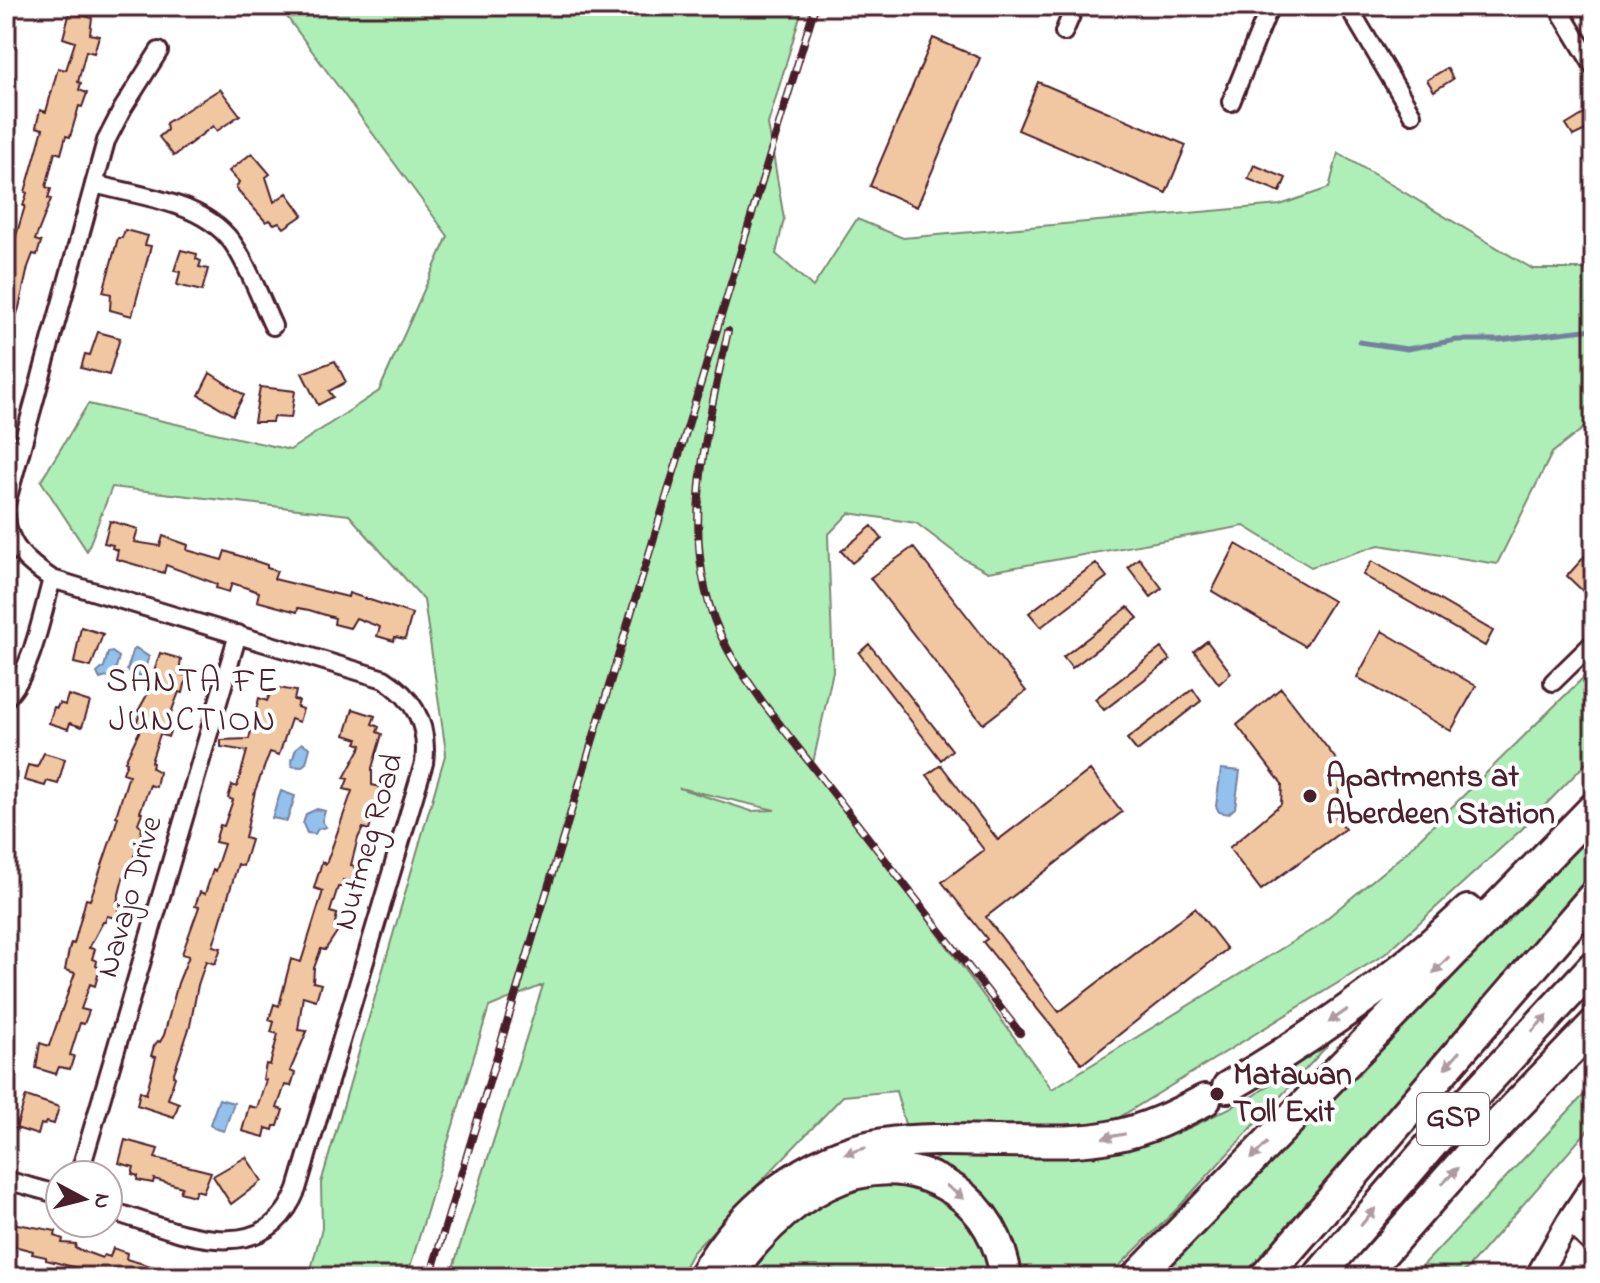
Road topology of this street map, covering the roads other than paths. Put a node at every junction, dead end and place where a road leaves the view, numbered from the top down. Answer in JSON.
{"nodes":[{"id":1,"x":1075,"y":6,"type":"edge"},
{"id":2,"x":1270,"y":6,"type":"edge"},
{"id":3,"x":1348,"y":6,"type":"edge"},
{"id":4,"x":1557,"y":6,"type":"edge"},
{"id":5,"x":1064,"y":32,"type":"dead end"},
{"id":6,"x":1588,"y":43,"type":"edge"},
{"id":7,"x":159,"y":51,"type":"dead end"},
{"id":8,"x":1594,"y":67,"type":"edge"},
{"id":9,"x":1231,"y":102,"type":"dead end"},
{"id":10,"x":1412,"y":114,"type":"dead end"},
{"id":11,"x":94,"y":184,"type":"junction"},
{"id":12,"x":273,"y":326,"type":"dead end"},
{"id":13,"x":6,"y":504,"type":"edge"},
{"id":14,"x":6,"y":516,"type":"edge"},
{"id":15,"x":52,"y":579,"type":"junction"},
{"id":16,"x":238,"y":634,"type":"junction"},
{"id":17,"x":1594,"y":642,"type":"edge"},
{"id":18,"x":1553,"y":682,"type":"dead end"},
{"id":19,"x":6,"y":698,"type":"edge"},
{"id":20,"x":1594,"y":808,"type":"edge"},
{"id":21,"x":1554,"y":849,"type":"junction"},
{"id":22,"x":1594,"y":896,"type":"edge"},
{"id":23,"x":1594,"y":966,"type":"edge"},
{"id":24,"x":1594,"y":1025,"type":"edge"},
{"id":25,"x":84,"y":1159,"type":"edge"},
{"id":26,"x":6,"y":1180,"type":"edge"},
{"id":27,"x":1594,"y":1183,"type":"edge"},
{"id":28,"x":44,"y":1191,"type":"edge"},
{"id":29,"x":124,"y":1215,"type":"edge"},
{"id":30,"x":1568,"y":1222,"type":"junction"},
{"id":31,"x":1594,"y":1247,"type":"edge"},
{"id":32,"x":703,"y":1277,"type":"edge"},
{"id":33,"x":728,"y":1277,"type":"edge"},
{"id":34,"x":1006,"y":1277,"type":"edge"},
{"id":35,"x":1137,"y":1277,"type":"edge"},
{"id":36,"x":1265,"y":1277,"type":"edge"},
{"id":37,"x":1318,"y":1277,"type":"edge"},
{"id":38,"x":1361,"y":1277,"type":"edge"},
{"id":39,"x":1537,"y":1277,"type":"edge"}],
"edges":[{"from":1,"to":5,"type":"street"},
{"from":2,"to":9,"type":"street"},
{"from":3,"to":10,"type":"street"},
{"from":4,"to":6,"type":"street"},
{"from":6,"to":8,"type":"street"},
{"from":7,"to":11,"type":"street"},
{"from":11,"to":12,"type":"street"},
{"from":11,"to":13,"type":"street"},
{"from":14,"to":15,"type":"street","name":"Nutmeg Road"},
{"from":15,"to":16,"type":"street","name":"Nutmeg Road"},
{"from":15,"to":19,"type":"street"},
{"from":16,"to":25,"type":"street","name":"Navajo Drive"},
{"from":16,"to":29,"type":"street","name":"Nutmeg Road"},
{"from":17,"to":18,"type":"street"},
{"from":20,"to":21,"type":"highway"},
{"from":21,"to":32,"type":"highway","one_way":true},
{"from":21,"to":35,"type":"highway","one_way":true},
{"from":22,"to":36,"type":"highway","number":"GSP","one_way":true},
{"from":37,"to":23,"type":"highway","number":"GSP","one_way":true},
{"from":38,"to":24,"type":"highway","number":"GSP","one_way":true},
{"from":26,"to":28,"type":"street"},
{"from":27,"to":30,"type":"street"},
{"from":30,"to":31,"type":"street"},
{"from":30,"to":39,"type":"street"},
{"from":33,"to":34,"type":"highway","one_way":true}]}
